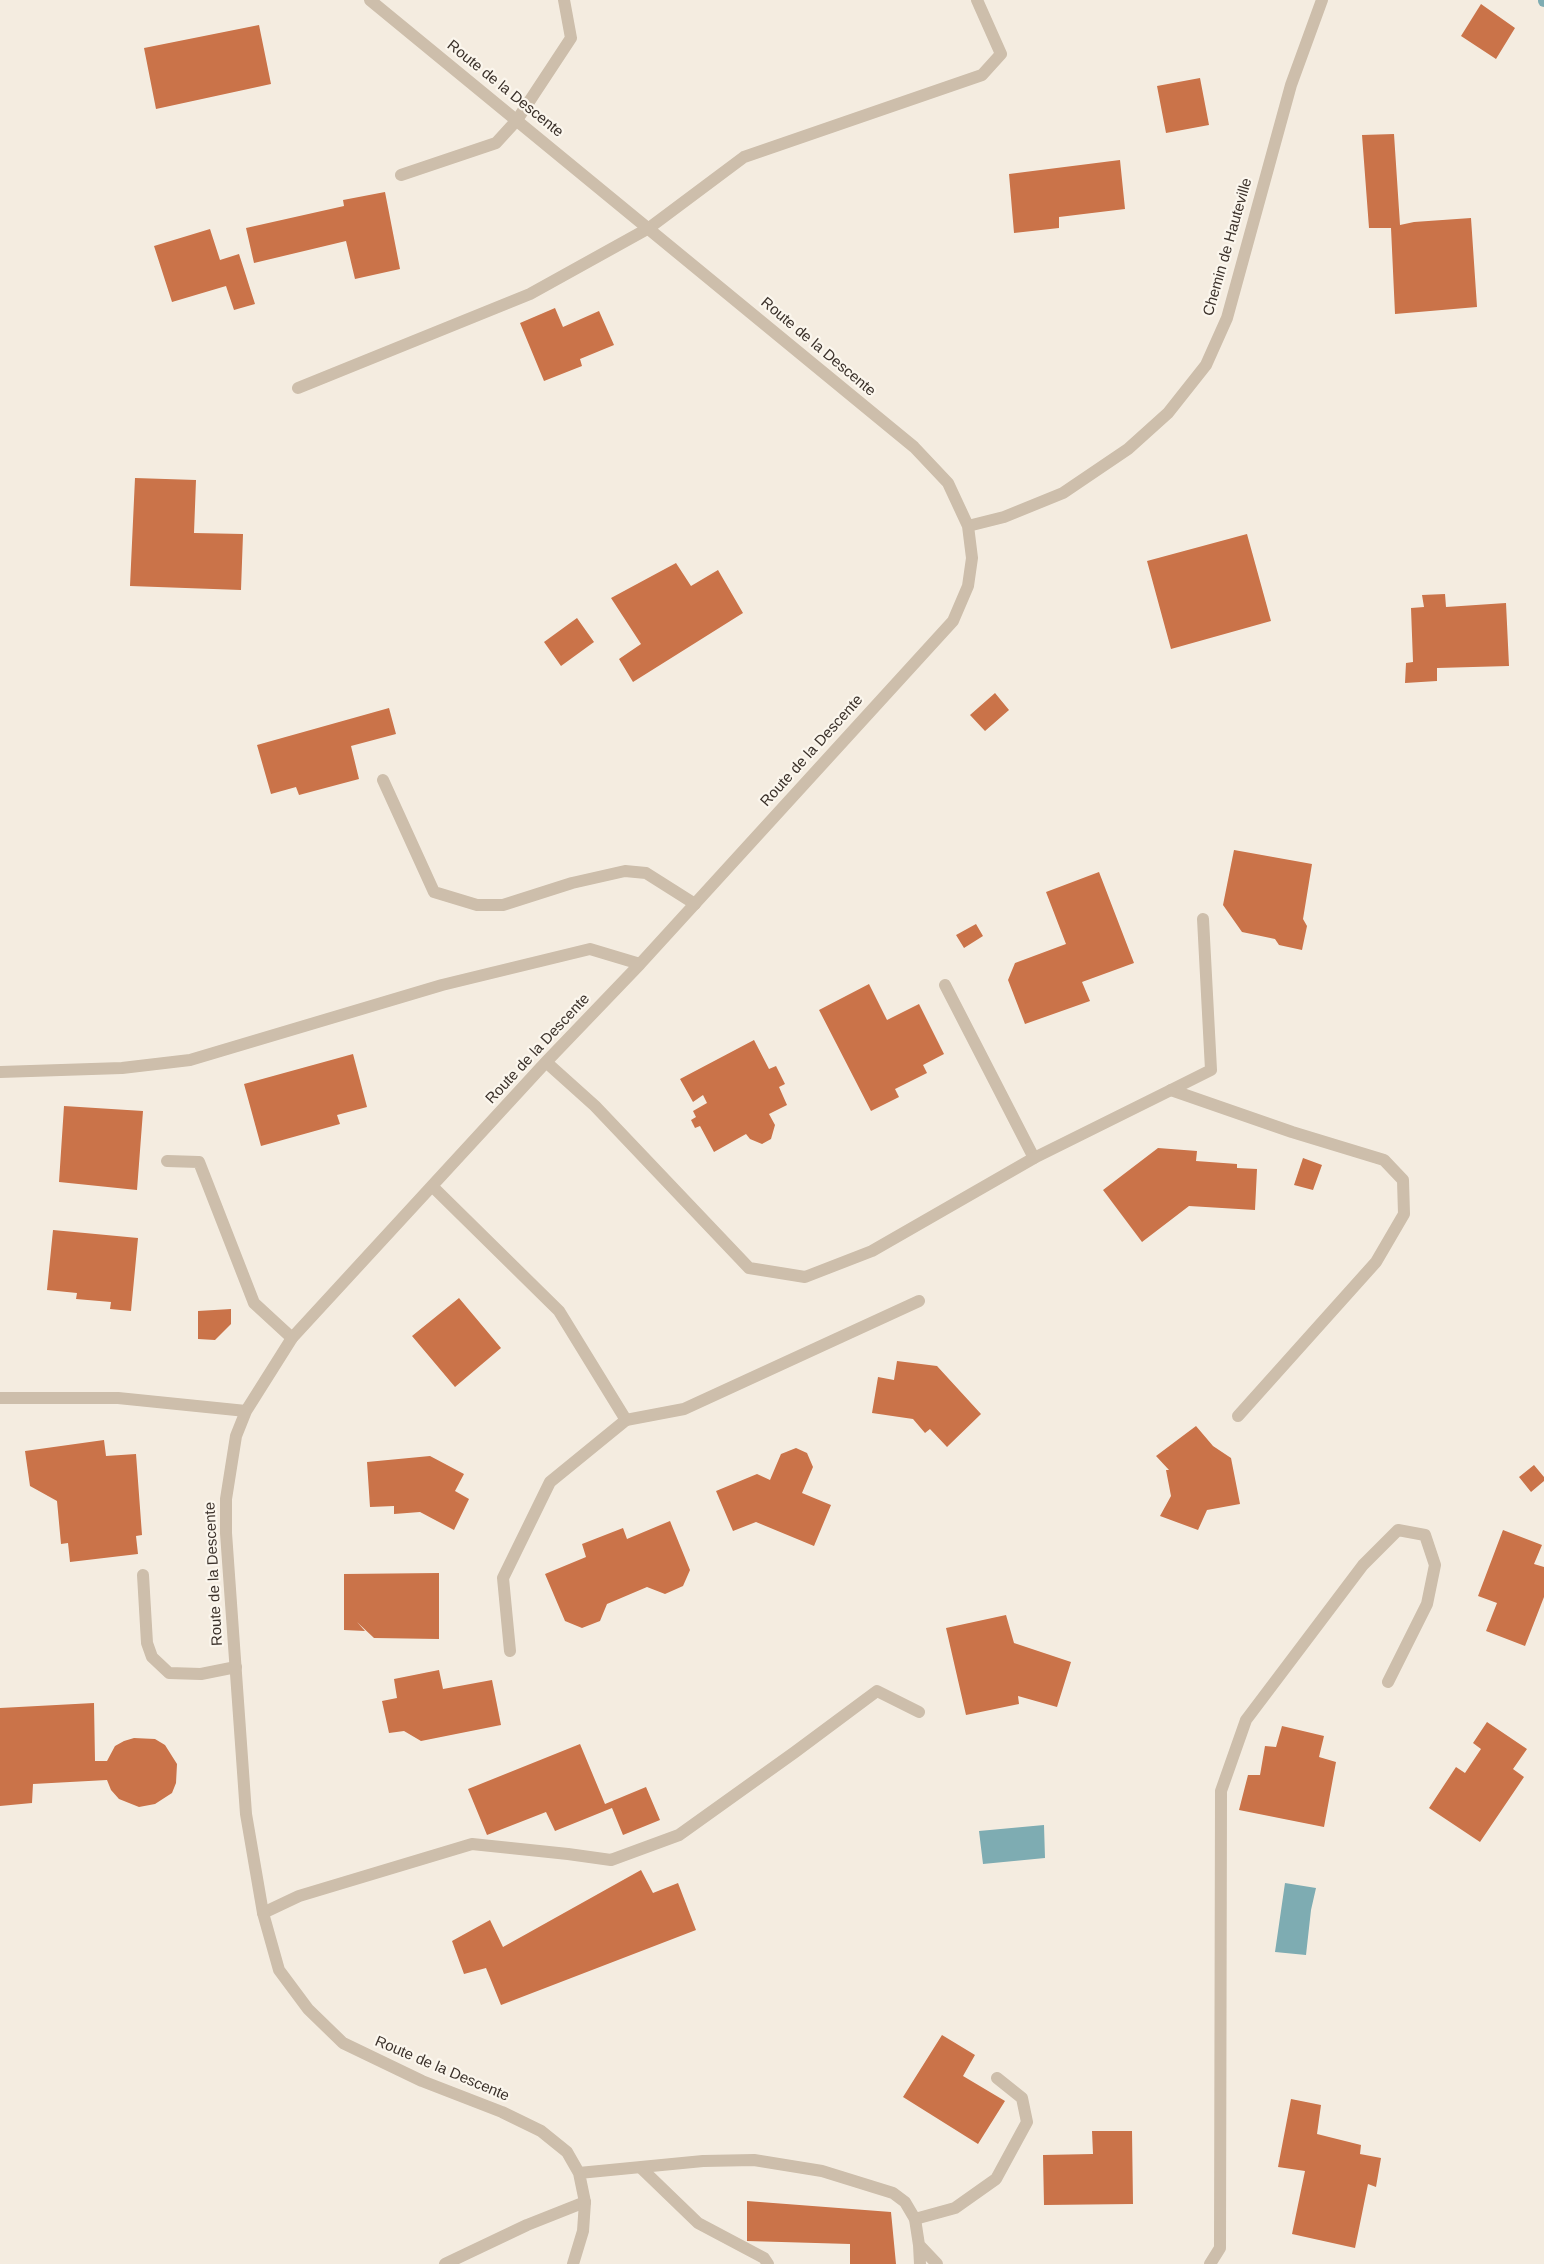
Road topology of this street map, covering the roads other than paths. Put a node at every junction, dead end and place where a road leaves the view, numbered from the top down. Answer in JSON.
{"nodes":[{"id":1,"x":370,"y":0,"type":"edge"},
{"id":2,"x":564,"y":0,"type":"edge"},
{"id":3,"x":977,"y":0,"type":"edge"},
{"id":4,"x":1322,"y":0,"type":"edge"},
{"id":5,"x":518,"y":120,"type":"junction"},
{"id":6,"x":401,"y":175,"type":"dead end"},
{"id":7,"x":649,"y":228,"type":"junction"},
{"id":8,"x":298,"y":388,"type":"dead end"},
{"id":9,"x":968,"y":526,"type":"junction"},
{"id":10,"x":383,"y":780,"type":"dead end"},
{"id":11,"x":695,"y":904,"type":"junction"},
{"id":12,"x":1203,"y":918,"type":"dead end"},
{"id":13,"x":640,"y":964,"type":"junction"},
{"id":14,"x":945,"y":985,"type":"dead end"},
{"id":15,"x":546,"y":1062,"type":"junction"},
{"id":16,"x":0,"y":1072,"type":"edge"},
{"id":17,"x":1171,"y":1090,"type":"junction"},
{"id":18,"x":1034,"y":1158,"type":"junction"},
{"id":19,"x":167,"y":1161,"type":"dead end"},
{"id":20,"x":432,"y":1186,"type":"junction"},
{"id":21,"x":919,"y":1301,"type":"dead end"},
{"id":22,"x":292,"y":1338,"type":"junction"},
{"id":23,"x":0,"y":1398,"type":"edge"},
{"id":24,"x":246,"y":1411,"type":"junction"},
{"id":25,"x":1238,"y":1416,"type":"dead end"},
{"id":26,"x":626,"y":1420,"type":"junction"},
{"id":27,"x":143,"y":1575,"type":"dead end"},
{"id":28,"x":510,"y":1651,"type":"dead end"},
{"id":29,"x":236,"y":1667,"type":"junction"},
{"id":30,"x":1388,"y":1682,"type":"dead end"},
{"id":31,"x":919,"y":1712,"type":"dead end"},
{"id":32,"x":262,"y":1913,"type":"junction"},
{"id":33,"x":997,"y":2078,"type":"dead end"},
{"id":34,"x":641,"y":2168,"type":"junction"},
{"id":35,"x":579,"y":2173,"type":"junction"},
{"id":36,"x":585,"y":2202,"type":"junction"},
{"id":37,"x":915,"y":2219,"type":"junction"},
{"id":38,"x":918,"y":2244,"type":"junction"},
{"id":39,"x":446,"y":2264,"type":"edge"},
{"id":40,"x":574,"y":2264,"type":"edge"},
{"id":41,"x":768,"y":2264,"type":"edge"},
{"id":42,"x":920,"y":2264,"type":"edge"},
{"id":43,"x":937,"y":2264,"type":"edge"},
{"id":44,"x":1210,"y":2264,"type":"edge"}],
"edges":[{"from":1,"to":5,"type":"street","name":"Route de la Descente"},
{"from":2,"to":5,"type":"street"},
{"from":3,"to":7,"type":"street"},
{"from":4,"to":9,"type":"street","name":"Chemin de Hauteville"},
{"from":5,"to":6,"type":"street"},
{"from":5,"to":7,"type":"street","name":"Route de la Descente"},
{"from":7,"to":8,"type":"street"},
{"from":7,"to":9,"type":"street","name":"Route de la Descente"},
{"from":9,"to":11,"type":"street","name":"Route de la Descente"},
{"from":10,"to":11,"type":"street"},
{"from":11,"to":13,"type":"street","name":"Route de la Descente"},
{"from":12,"to":17,"type":"street"},
{"from":13,"to":15,"type":"street","name":"Route de la Descente"},
{"from":13,"to":16,"type":"street"},
{"from":14,"to":18,"type":"street"},
{"from":15,"to":18,"type":"street"},
{"from":15,"to":20,"type":"street","name":"Route de la Descente"},
{"from":17,"to":18,"type":"street"},
{"from":17,"to":25,"type":"street"},
{"from":19,"to":22,"type":"street"},
{"from":20,"to":22,"type":"street","name":"Route de la Descente"},
{"from":20,"to":26,"type":"street"},
{"from":21,"to":26,"type":"street"},
{"from":22,"to":24,"type":"street","name":"Route de la Descente"},
{"from":23,"to":24,"type":"street"},
{"from":24,"to":29,"type":"street","name":"Route de la Descente"},
{"from":26,"to":28,"type":"street"},
{"from":27,"to":29,"type":"street"},
{"from":29,"to":32,"type":"street","name":"Route de la Descente"},
{"from":30,"to":44,"type":"street"},
{"from":31,"to":32,"type":"street"},
{"from":32,"to":35,"type":"street","name":"Route de la Descente"},
{"from":33,"to":37,"type":"street"},
{"from":34,"to":35,"type":"street"},
{"from":34,"to":37,"type":"street"},
{"from":34,"to":41,"type":"street"},
{"from":35,"to":36,"type":"street","name":"Route de la Descente"},
{"from":36,"to":39,"type":"street"},
{"from":36,"to":40,"type":"street","name":"Route de la Descente"},
{"from":37,"to":38,"type":"street"},
{"from":38,"to":42,"type":"street"},
{"from":38,"to":43,"type":"street"}]}
